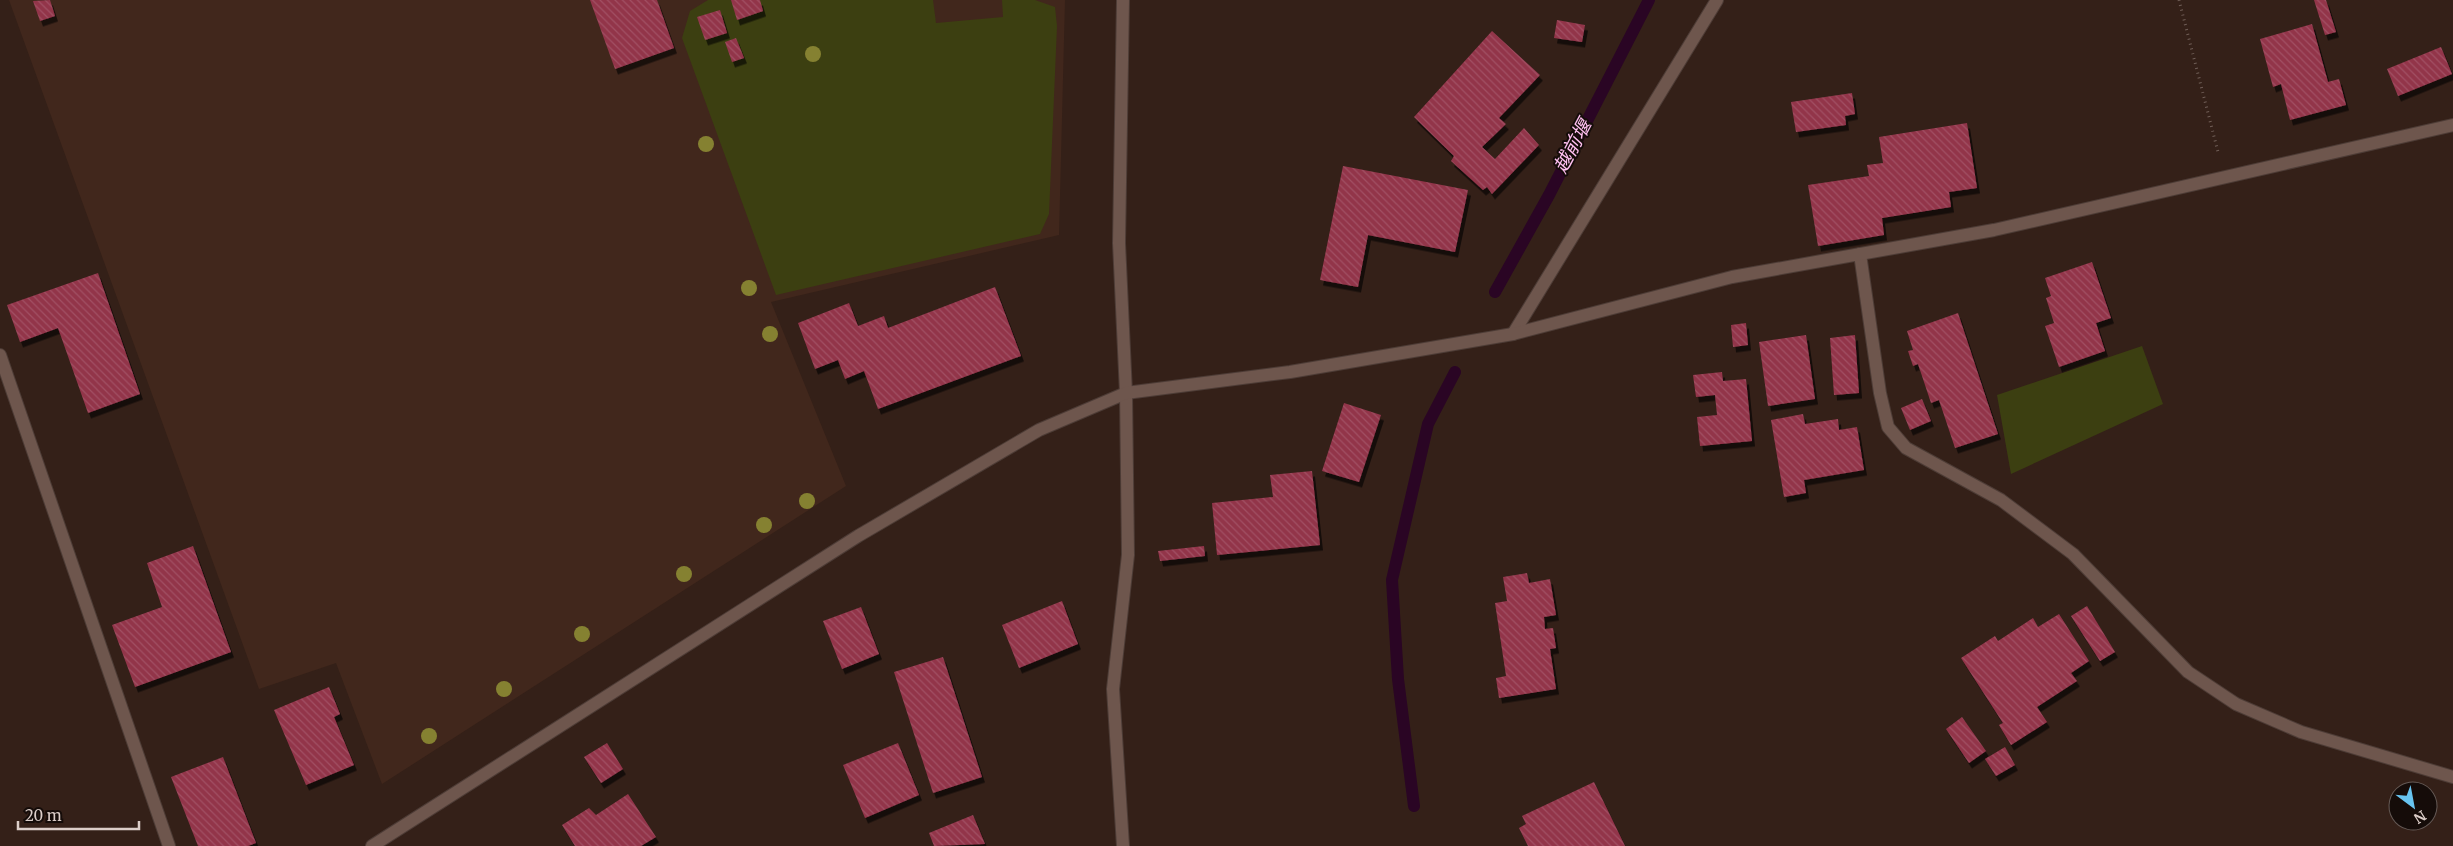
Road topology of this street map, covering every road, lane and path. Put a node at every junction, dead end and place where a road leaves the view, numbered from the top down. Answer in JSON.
{"nodes":[{"id":1,"x":1123,"y":0,"type":"edge"},
{"id":2,"x":1717,"y":0,"type":"edge"},
{"id":3,"x":2179,"y":0,"type":"edge"},
{"id":4,"x":2453,"y":125,"type":"edge"},
{"id":5,"x":2225,"y":178,"type":"junction"},
{"id":6,"x":1860,"y":254,"type":"junction"},
{"id":7,"x":1513,"y":334,"type":"junction"},
{"id":8,"x":0,"y":355,"type":"edge"},
{"id":9,"x":1126,"y":392,"type":"junction"},
{"id":10,"x":2453,"y":777,"type":"edge"},
{"id":11,"x":169,"y":846,"type":"edge"},
{"id":12,"x":372,"y":846,"type":"edge"},
{"id":13,"x":1123,"y":846,"type":"edge"}],
"edges":[{"from":1,"to":9,"type":"street"},
{"from":2,"to":7,"type":"street"},
{"from":3,"to":5,"type":"path"},
{"from":4,"to":5,"type":"street"},
{"from":5,"to":6,"type":"street"},
{"from":6,"to":7,"type":"street"},
{"from":6,"to":10,"type":"street"},
{"from":7,"to":9,"type":"street"},
{"from":8,"to":11,"type":"street"},
{"from":9,"to":12,"type":"street"},
{"from":9,"to":13,"type":"street"}]}
